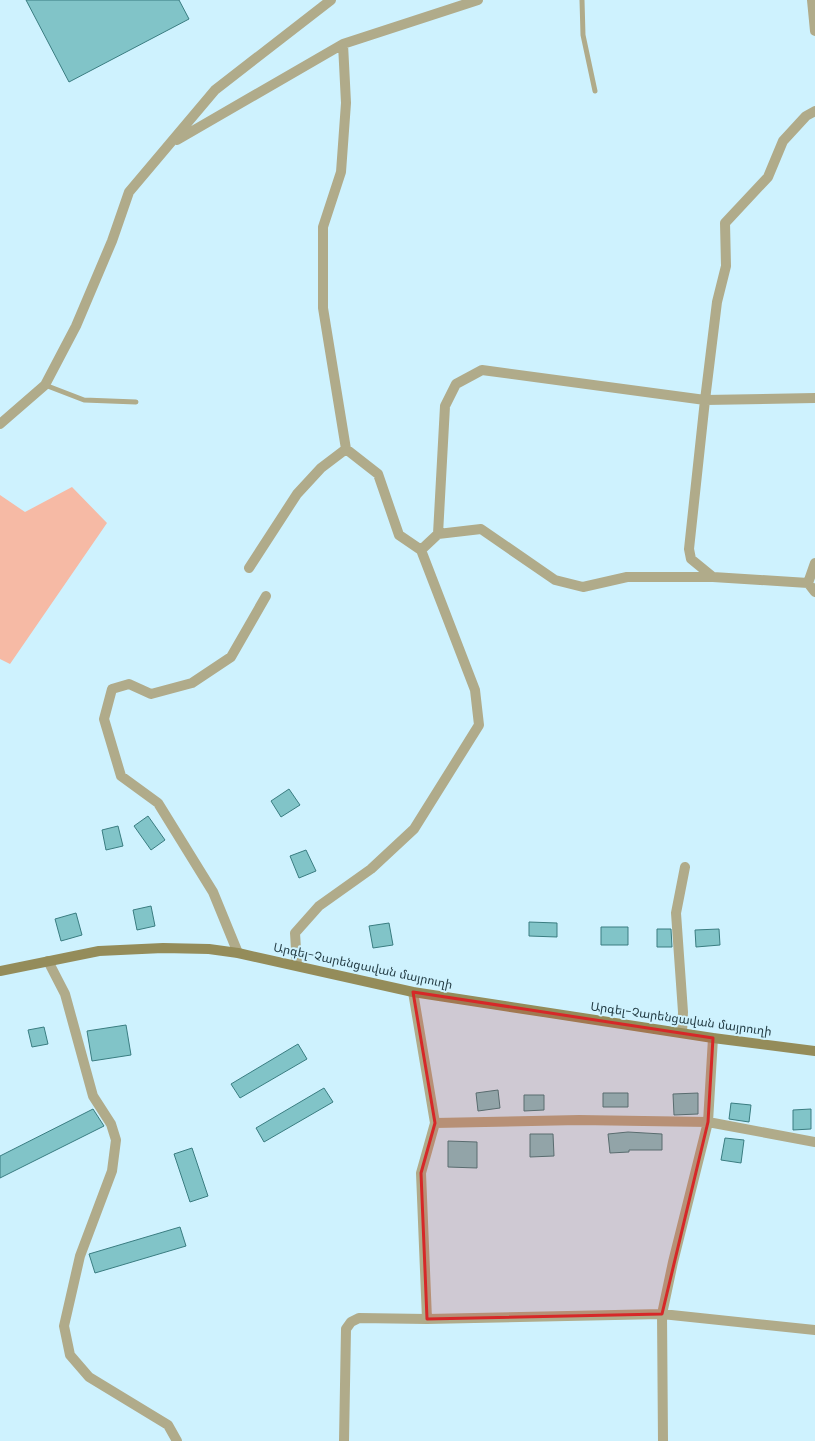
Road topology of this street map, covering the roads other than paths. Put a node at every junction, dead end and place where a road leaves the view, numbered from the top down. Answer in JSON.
{"nodes":[{"id":1,"x":331,"y":0,"type":"edge"},
{"id":2,"x":478,"y":0,"type":"edge"},
{"id":3,"x":582,"y":0,"type":"edge"},
{"id":4,"x":812,"y":0,"type":"edge"},
{"id":5,"x":815,"y":31,"type":"edge"},
{"id":6,"x":344,"y":44,"type":"junction"},
{"id":7,"x":595,"y":91,"type":"dead end"},
{"id":8,"x":815,"y":111,"type":"edge"},
{"id":9,"x":171,"y":143,"type":"junction"},
{"id":10,"x":45,"y":385,"type":"junction"},
{"id":11,"x":815,"y":398,"type":"edge"},
{"id":12,"x":705,"y":400,"type":"junction"},
{"id":13,"x":136,"y":402,"type":"dead end"},
{"id":14,"x":0,"y":424,"type":"edge"},
{"id":15,"x":346,"y":450,"type":"junction"},
{"id":16,"x":438,"y":534,"type":"junction"},
{"id":17,"x":421,"y":550,"type":"junction"},
{"id":18,"x":815,"y":563,"type":"edge"},
{"id":19,"x":250,"y":568,"type":"dead end"},
{"id":20,"x":713,"y":577,"type":"junction"},
{"id":21,"x":808,"y":583,"type":"junction"},
{"id":22,"x":815,"y":592,"type":"edge"},
{"id":23,"x":266,"y":596,"type":"dead end"},
{"id":24,"x":685,"y":867,"type":"dead end"},
{"id":25,"x":238,"y":953,"type":"junction"},
{"id":26,"x":48,"y":961,"type":"junction"},
{"id":27,"x":297,"y":965,"type":"junction"},
{"id":28,"x":0,"y":971,"type":"edge"},
{"id":29,"x":414,"y":992,"type":"junction"},
{"id":30,"x":682,"y":1033,"type":"junction"},
{"id":31,"x":713,"y":1038,"type":"junction"},
{"id":32,"x":815,"y":1051,"type":"edge"},
{"id":33,"x":708,"y":1122,"type":"junction"},
{"id":34,"x":435,"y":1123,"type":"junction"},
{"id":35,"x":815,"y":1142,"type":"edge"},
{"id":36,"x":662,"y":1314,"type":"junction"},
{"id":37,"x":427,"y":1319,"type":"junction"},
{"id":38,"x":815,"y":1330,"type":"edge"},
{"id":39,"x":177,"y":1441,"type":"edge"},
{"id":40,"x":344,"y":1441,"type":"edge"},
{"id":41,"x":663,"y":1441,"type":"edge"}],
"edges":[{"from":1,"to":9,"type":"street"},
{"from":2,"to":6,"type":"street"},
{"from":3,"to":7,"type":"lane"},
{"from":4,"to":5,"type":"street"},
{"from":6,"to":9,"type":"street"},
{"from":6,"to":15,"type":"street"},
{"from":8,"to":12,"type":"street"},
{"from":9,"to":10,"type":"street"},
{"from":10,"to":13,"type":"lane"},
{"from":10,"to":14,"type":"street"},
{"from":11,"to":12,"type":"street"},
{"from":12,"to":16,"type":"street"},
{"from":12,"to":20,"type":"street"},
{"from":15,"to":17,"type":"street"},
{"from":15,"to":19,"type":"street"},
{"from":16,"to":17,"type":"street"},
{"from":16,"to":20,"type":"street"},
{"from":17,"to":27,"type":"street"},
{"from":18,"to":21,"type":"street"},
{"from":20,"to":21,"type":"street"},
{"from":21,"to":22,"type":"street"},
{"from":23,"to":25,"type":"street"},
{"from":24,"to":30,"type":"street"},
{"from":25,"to":26,"type":"main road","name":"Արգել-Չարենցավան մայրուղի"},
{"from":25,"to":27,"type":"main road","name":"Արգել-Չարենցավան մայրուղի"},
{"from":26,"to":28,"type":"main road","name":"Արգել-Չարենցավան մայրուղի"},
{"from":26,"to":39,"type":"street"},
{"from":27,"to":29,"type":"main road","name":"Արգել-Չարենցավան մայրուղի"},
{"from":29,"to":30,"type":"main road","name":"Արգել-Չարենցավան մայրուղի"},
{"from":29,"to":34,"type":"street"},
{"from":30,"to":31,"type":"main road","name":"Արգել-Չարենցավան մայրուղի"},
{"from":31,"to":32,"type":"main road","name":"Արգել-Չարենցավան մայրուղի"},
{"from":31,"to":33,"type":"street"},
{"from":33,"to":34,"type":"street"},
{"from":33,"to":35,"type":"street"},
{"from":33,"to":36,"type":"street"},
{"from":34,"to":37,"type":"street"},
{"from":36,"to":37,"type":"street"},
{"from":36,"to":38,"type":"street"},
{"from":36,"to":41,"type":"street"},
{"from":37,"to":40,"type":"street"}]}
